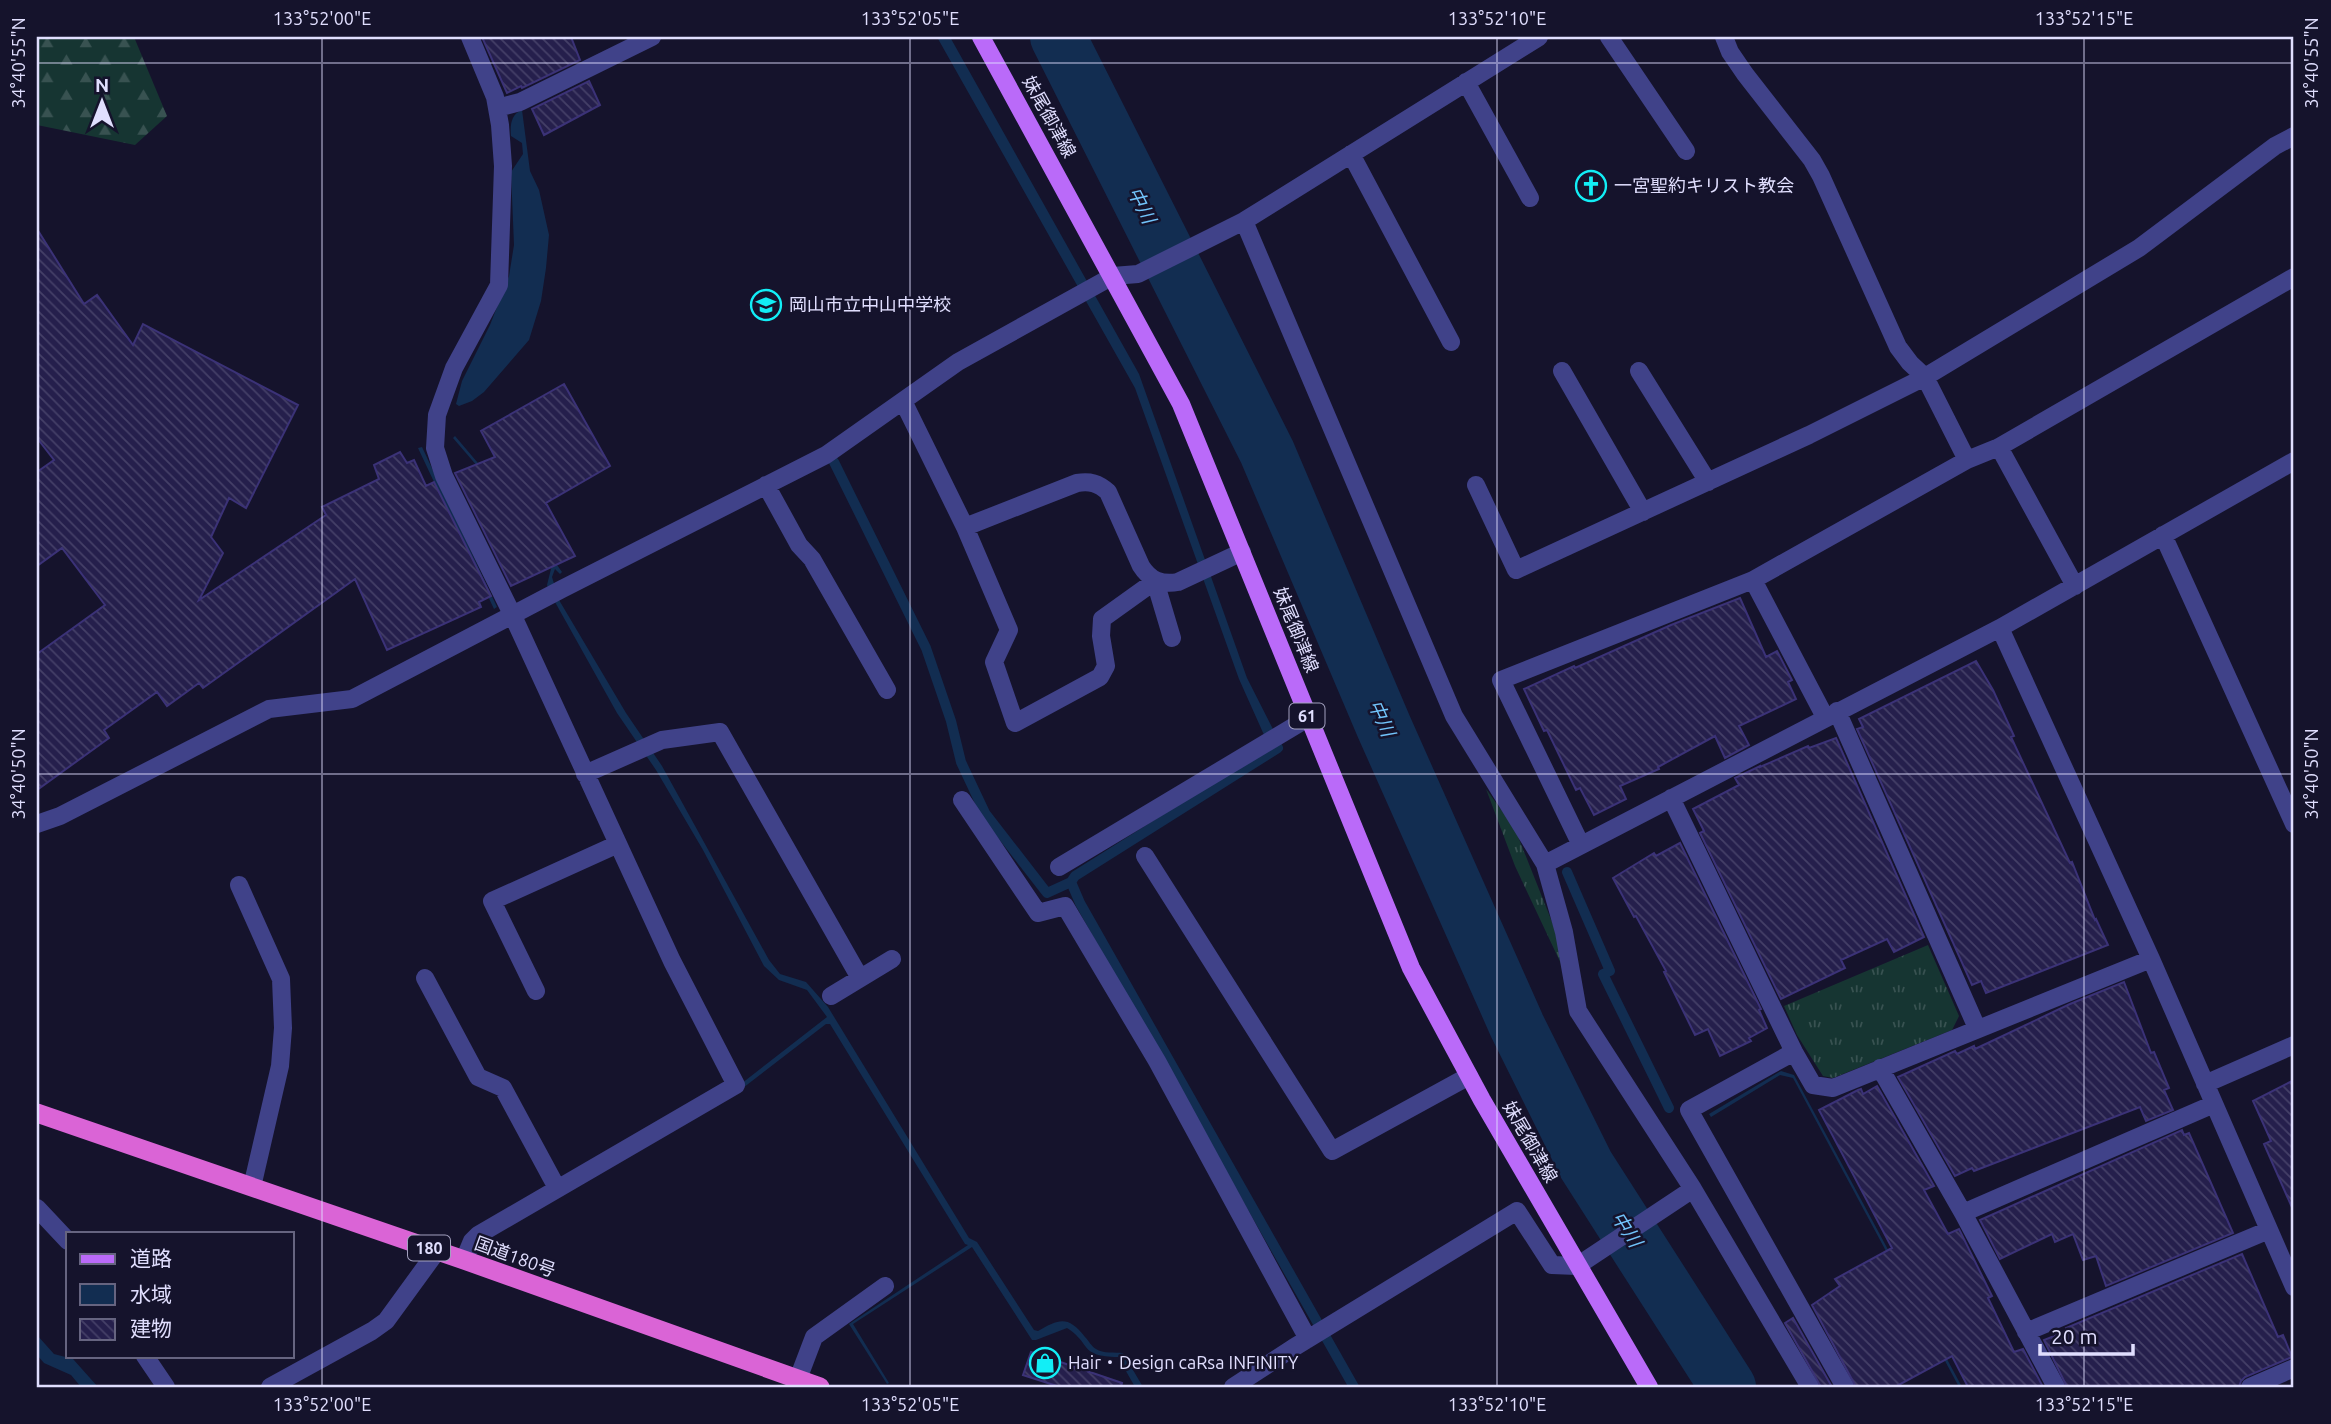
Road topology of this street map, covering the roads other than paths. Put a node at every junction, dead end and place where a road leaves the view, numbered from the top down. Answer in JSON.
{"nodes":[{"id":1,"x":470,"y":37,"type":"edge"},
{"id":2,"x":652,"y":37,"type":"edge"},
{"id":3,"x":981,"y":37,"type":"edge"},
{"id":4,"x":1539,"y":37,"type":"edge"},
{"id":5,"x":1609,"y":37,"type":"edge"},
{"id":6,"x":1724,"y":37,"type":"edge"},
{"id":7,"x":1466,"y":82,"type":"junction"},
{"id":8,"x":497,"y":107,"type":"junction"},
{"id":9,"x":2294,"y":136,"type":"edge"},
{"id":10,"x":1686,"y":150,"type":"dead end"},
{"id":11,"x":1351,"y":154,"type":"junction"},
{"id":12,"x":1530,"y":198,"type":"dead end"},
{"id":13,"x":1244,"y":221,"type":"junction"},
{"id":14,"x":1113,"y":276,"type":"junction"},
{"id":15,"x":2294,"y":277,"type":"edge"},
{"id":16,"x":1451,"y":342,"type":"dead end"},
{"id":17,"x":1562,"y":371,"type":"dead end"},
{"id":18,"x":1639,"y":371,"type":"dead end"},
{"id":19,"x":1925,"y":377,"type":"junction"},
{"id":20,"x":903,"y":401,"type":"junction"},
{"id":21,"x":1999,"y":447,"type":"junction"},
{"id":22,"x":1967,"y":460,"type":"junction"},
{"id":23,"x":2294,"y":461,"type":"edge"},
{"id":24,"x":1708,"y":482,"type":"junction"},
{"id":25,"x":766,"y":485,"type":"junction"},
{"id":26,"x":1476,"y":485,"type":"dead end"},
{"id":27,"x":1643,"y":512,"type":"junction"},
{"id":28,"x":965,"y":527,"type":"junction"},
{"id":29,"x":2163,"y":536,"type":"junction"},
{"id":30,"x":1242,"y":552,"type":"junction"},
{"id":31,"x":1156,"y":580,"type":"junction"},
{"id":32,"x":1754,"y":580,"type":"junction"},
{"id":33,"x":2075,"y":586,"type":"junction"},
{"id":34,"x":513,"y":616,"type":"junction"},
{"id":35,"x":2000,"y":628,"type":"junction"},
{"id":36,"x":1172,"y":638,"type":"dead end"},
{"id":37,"x":887,"y":690,"type":"dead end"},
{"id":38,"x":1831,"y":714,"type":"junction"},
{"id":39,"x":1308,"y":718,"type":"junction"},
{"id":40,"x":585,"y":774,"type":"junction"},
{"id":41,"x":1671,"y":798,"type":"junction"},
{"id":42,"x":962,"y":800,"type":"dead end"},
{"id":43,"x":37,"y":824,"type":"edge"},
{"id":44,"x":2294,"y":824,"type":"edge"},
{"id":45,"x":618,"y":844,"type":"junction"},
{"id":46,"x":1581,"y":845,"type":"junction"},
{"id":47,"x":1145,"y":856,"type":"dead end"},
{"id":48,"x":1545,"y":864,"type":"junction"},
{"id":49,"x":1059,"y":867,"type":"dead end"},
{"id":50,"x":239,"y":885,"type":"dead end"},
{"id":51,"x":892,"y":959,"type":"dead end"},
{"id":52,"x":2151,"y":959,"type":"junction"},
{"id":53,"x":425,"y":978,"type":"dead end"},
{"id":54,"x":860,"y":978,"type":"junction"},
{"id":55,"x":536,"y":991,"type":"dead end"},
{"id":56,"x":831,"y":996,"type":"dead end"},
{"id":57,"x":1977,"y":1028,"type":"junction"},
{"id":58,"x":2294,"y":1045,"type":"edge"},
{"id":59,"x":1794,"y":1052,"type":"junction"},
{"id":60,"x":1880,"y":1068,"type":"junction"},
{"id":61,"x":1469,"y":1076,"type":"junction"},
{"id":62,"x":2205,"y":1084,"type":"junction"},
{"id":63,"x":2214,"y":1104,"type":"junction"},
{"id":64,"x":37,"y":1113,"type":"edge"},
{"id":65,"x":252,"y":1187,"type":"junction"},
{"id":66,"x":558,"y":1188,"type":"junction"},
{"id":67,"x":1689,"y":1192,"type":"junction"},
{"id":68,"x":37,"y":1208,"type":"edge"},
{"id":69,"x":1963,"y":1213,"type":"junction"},
{"id":70,"x":2269,"y":1230,"type":"junction"},
{"id":71,"x":66,"y":1239,"type":"edge"},
{"id":72,"x":437,"y":1251,"type":"junction"},
{"id":73,"x":464,"y":1260,"type":"junction"},
{"id":74,"x":1583,"y":1261,"type":"junction"},
{"id":75,"x":885,"y":1286,"type":"dead end"},
{"id":76,"x":2294,"y":1287,"type":"edge"},
{"id":77,"x":2026,"y":1332,"type":"junction"},
{"id":78,"x":1317,"y":1334,"type":"junction"},
{"id":79,"x":146,"y":1358,"type":"edge"},
{"id":80,"x":2294,"y":1368,"type":"edge"},
{"id":81,"x":798,"y":1379,"type":"junction"},
{"id":82,"x":166,"y":1387,"type":"edge"},
{"id":83,"x":270,"y":1387,"type":"edge"},
{"id":84,"x":820,"y":1387,"type":"edge"},
{"id":85,"x":1233,"y":1387,"type":"edge"},
{"id":86,"x":1649,"y":1387,"type":"edge"},
{"id":87,"x":1810,"y":1387,"type":"edge"},
{"id":88,"x":1845,"y":1387,"type":"edge"},
{"id":89,"x":2056,"y":1387,"type":"edge"},
{"id":90,"x":2250,"y":1387,"type":"edge"}],
"edges":[{"from":1,"to":8,"type":"street"},
{"from":2,"to":8,"type":"street"},
{"from":3,"to":14,"type":"main road","name":"妹尾御津線","number":"61"},
{"from":4,"to":7,"type":"street"},
{"from":5,"to":10,"type":"street"},
{"from":6,"to":19,"type":"street"},
{"from":7,"to":11,"type":"street"},
{"from":7,"to":12,"type":"street"},
{"from":8,"to":34,"type":"street"},
{"from":9,"to":19,"type":"street"},
{"from":11,"to":13,"type":"street"},
{"from":11,"to":16,"type":"street"},
{"from":13,"to":14,"type":"street"},
{"from":13,"to":48,"type":"street"},
{"from":14,"to":20,"type":"street"},
{"from":14,"to":30,"type":"main road","name":"妹尾御津線","number":"61"},
{"from":15,"to":21,"type":"street"},
{"from":17,"to":27,"type":"street"},
{"from":18,"to":24,"type":"street"},
{"from":19,"to":22,"type":"street"},
{"from":19,"to":24,"type":"street"},
{"from":20,"to":25,"type":"street"},
{"from":20,"to":28,"type":"street"},
{"from":21,"to":22,"type":"street"},
{"from":21,"to":33,"type":"street"},
{"from":22,"to":32,"type":"street"},
{"from":23,"to":29,"type":"street"},
{"from":24,"to":27,"type":"street"},
{"from":25,"to":34,"type":"street"},
{"from":25,"to":37,"type":"street"},
{"from":26,"to":27,"type":"street"},
{"from":28,"to":31,"type":"street"},
{"from":28,"to":31,"type":"street"},
{"from":29,"to":33,"type":"street"},
{"from":29,"to":44,"type":"street"},
{"from":30,"to":31,"type":"street"},
{"from":30,"to":39,"type":"main road","name":"妹尾御津線","number":"61"},
{"from":31,"to":36,"type":"street"},
{"from":32,"to":38,"type":"street"},
{"from":32,"to":46,"type":"street"},
{"from":33,"to":35,"type":"street"},
{"from":34,"to":40,"type":"street"},
{"from":34,"to":43,"type":"street"},
{"from":35,"to":38,"type":"street"},
{"from":35,"to":52,"type":"street"},
{"from":38,"to":41,"type":"street"},
{"from":38,"to":57,"type":"street"},
{"from":39,"to":49,"type":"street"},
{"from":39,"to":61,"type":"main road","name":"妹尾御津線","number":"61"},
{"from":40,"to":45,"type":"street"},
{"from":40,"to":54,"type":"street"},
{"from":41,"to":46,"type":"street"},
{"from":41,"to":59,"type":"street"},
{"from":42,"to":78,"type":"street"},
{"from":45,"to":55,"type":"street"},
{"from":45,"to":66,"type":"street"},
{"from":46,"to":48,"type":"street"},
{"from":47,"to":61,"type":"street"},
{"from":48,"to":67,"type":"street"},
{"from":50,"to":65,"type":"street"},
{"from":51,"to":54,"type":"street"},
{"from":52,"to":57,"type":"street"},
{"from":52,"to":62,"type":"street"},
{"from":53,"to":66,"type":"street"},
{"from":54,"to":56,"type":"street"},
{"from":57,"to":60,"type":"street"},
{"from":58,"to":62,"type":"street"},
{"from":59,"to":60,"type":"street"},
{"from":59,"to":88,"type":"street"},
{"from":60,"to":69,"type":"street"},
{"from":61,"to":74,"type":"main road","name":"妹尾御津線","number":"61"},
{"from":62,"to":63,"type":"street"},
{"from":63,"to":69,"type":"street"},
{"from":63,"to":70,"type":"street"},
{"from":64,"to":65,"type":"highway","name":"国道180号","number":"180"},
{"from":65,"to":72,"type":"highway","name":"国道180号","number":"180"},
{"from":66,"to":73,"type":"street"},
{"from":67,"to":74,"type":"street"},
{"from":67,"to":87,"type":"street"},
{"from":68,"to":71,"type":"street"},
{"from":69,"to":77,"type":"street"},
{"from":70,"to":76,"type":"street"},
{"from":70,"to":77,"type":"street"},
{"from":72,"to":73,"type":"highway","name":"国道180号","number":"180"},
{"from":72,"to":83,"type":"street"},
{"from":73,"to":81,"type":"highway","name":"国道180号","number":"180"},
{"from":74,"to":78,"type":"street"},
{"from":74,"to":86,"type":"main road","name":"妹尾御津線","number":"61"},
{"from":75,"to":81,"type":"street"},
{"from":77,"to":89,"type":"street"},
{"from":78,"to":85,"type":"street"},
{"from":79,"to":82,"type":"street"},
{"from":80,"to":90,"type":"street"},
{"from":81,"to":84,"type":"highway","name":"国道180号","number":"180"}]}
